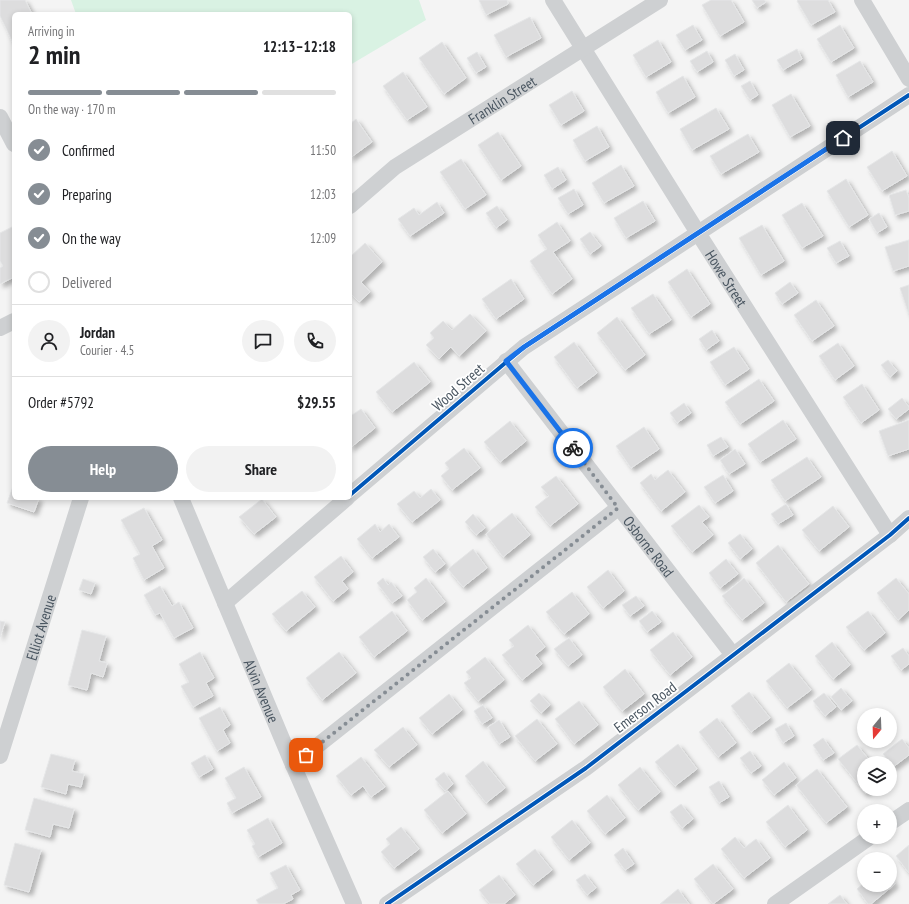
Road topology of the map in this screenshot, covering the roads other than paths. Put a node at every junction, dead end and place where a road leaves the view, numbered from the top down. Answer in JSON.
{"nodes":[{"id":1,"x":553,"y":0,"type":"edge"},
{"id":2,"x":660,"y":0,"type":"edge"},
{"id":3,"x":862,"y":0,"type":"edge"},
{"id":4,"x":583,"y":49,"type":"junction"},
{"id":5,"x":909,"y":79,"type":"edge"},
{"id":6,"x":909,"y":95,"type":"edge"},
{"id":7,"x":0,"y":117,"type":"edge"},
{"id":8,"x":12,"y":140,"type":"edge"},
{"id":9,"x":352,"y":204,"type":"edge"},
{"id":10,"x":698,"y":233,"type":"junction"},
{"id":11,"x":12,"y":322,"type":"edge"},
{"id":12,"x":0,"y":328,"type":"edge"},
{"id":13,"x":506,"y":361,"type":"junction"},
{"id":14,"x":352,"y":493,"type":"edge"},
{"id":15,"x":80,"y":500,"type":"edge"},
{"id":16,"x":182,"y":500,"type":"edge"},
{"id":17,"x":345,"y":500,"type":"edge"},
{"id":18,"x":618,"y":508,"type":"junction"},
{"id":19,"x":909,"y":518,"type":"edge"},
{"id":20,"x":890,"y":535,"type":"junction"},
{"id":21,"x":225,"y":603,"type":"junction"},
{"id":22,"x":733,"y":655,"type":"junction"},
{"id":23,"x":0,"y":756,"type":"edge"},
{"id":24,"x":293,"y":765,"type":"junction"},
{"id":25,"x":909,"y":810,"type":"edge"},
{"id":26,"x":897,"y":818,"type":"edge"},
{"id":27,"x":860,"y":844,"type":"edge"},
{"id":28,"x":354,"y":904,"type":"edge"},
{"id":29,"x":387,"y":904,"type":"edge"},
{"id":30,"x":775,"y":904,"type":"edge"}],
"edges":[{"from":1,"to":4,"type":"street","name":"Howe Street"},
{"from":2,"to":4,"type":"street","name":"Franklin Street"},
{"from":3,"to":5,"type":"street"},
{"from":4,"to":9,"type":"street","name":"Franklin Street"},
{"from":4,"to":10,"type":"street","name":"Howe Street"},
{"from":6,"to":10,"type":"street","name":"Wood Street"},
{"from":7,"to":8,"type":"street"},
{"from":10,"to":13,"type":"street","name":"Wood Street"},
{"from":10,"to":20,"type":"street","name":"Howe Street"},
{"from":11,"to":12,"type":"street"},
{"from":13,"to":14,"type":"street","name":"Wood Street"},
{"from":13,"to":18,"type":"street","name":"Osborne Road"},
{"from":15,"to":23,"type":"street","name":"Elliot Avenue"},
{"from":16,"to":21,"type":"street","name":"Alvin Avenue"},
{"from":17,"to":21,"type":"street"},
{"from":18,"to":22,"type":"street","name":"Osborne Road"},
{"from":18,"to":24,"type":"street"},
{"from":19,"to":20,"type":"street","name":"Emerson Road"},
{"from":20,"to":22,"type":"street","name":"Emerson Road"},
{"from":21,"to":24,"type":"street","name":"Alvin Avenue"},
{"from":22,"to":29,"type":"street","name":"Emerson Road"},
{"from":24,"to":28,"type":"street","name":"Alvin Avenue"},
{"from":25,"to":26,"type":"street"},
{"from":27,"to":30,"type":"street"}]}
